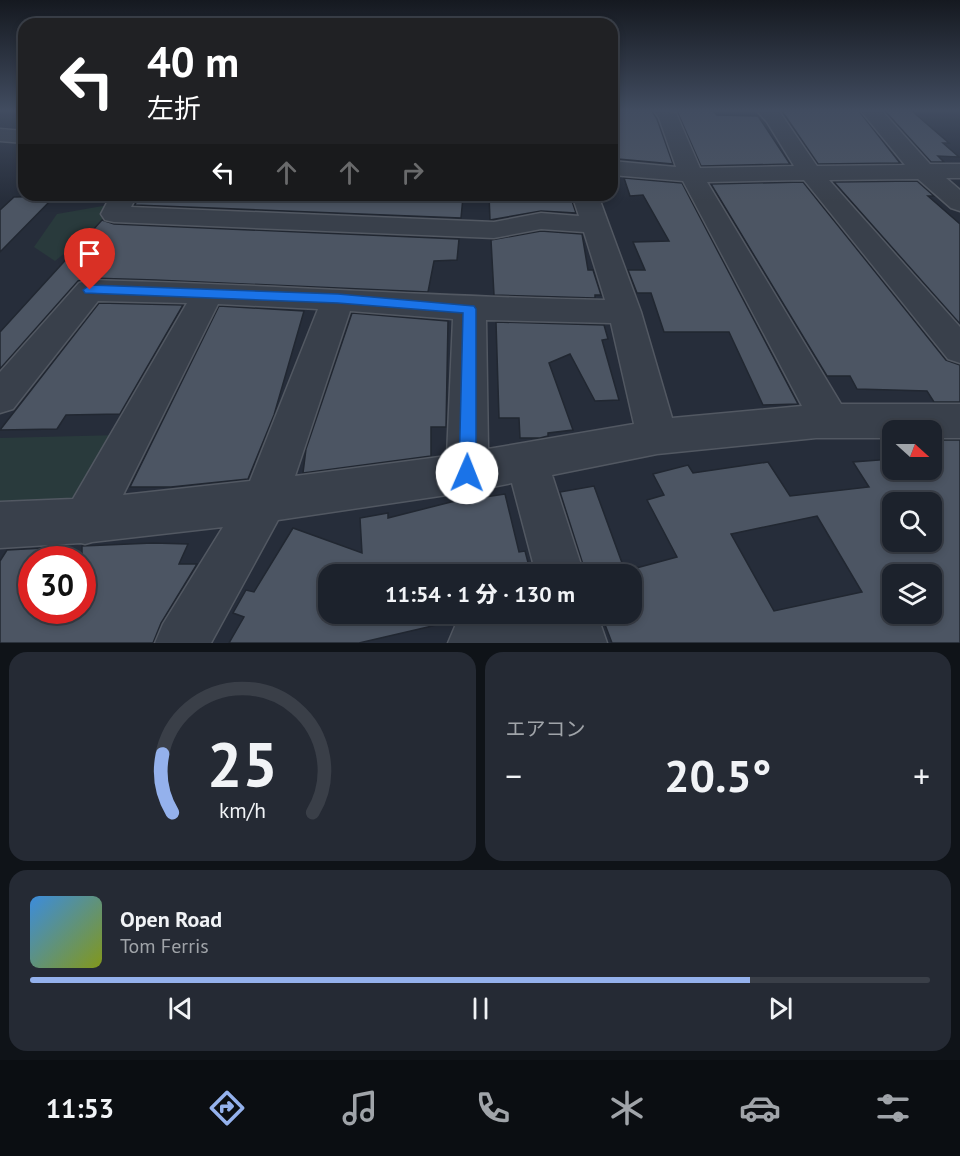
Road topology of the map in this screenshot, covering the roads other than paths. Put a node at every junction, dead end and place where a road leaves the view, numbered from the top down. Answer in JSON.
{"nodes":[{"id":1,"x":678,"y":141,"type":"edge"},
{"id":2,"x":790,"y":141,"type":"edge"},
{"id":3,"x":897,"y":141,"type":"edge"},
{"id":4,"x":618,"y":168,"type":"edge"},
{"id":5,"x":923,"y":171,"type":"junction"},
{"id":6,"x":960,"y":171,"type":"edge"},
{"id":7,"x":810,"y":173,"type":"junction"},
{"id":8,"x":691,"y":174,"type":"junction"},
{"id":9,"x":121,"y":201,"type":"edge"},
{"id":10,"x":306,"y":201,"type":"edge"},
{"id":11,"x":587,"y":201,"type":"edge"},
{"id":12,"x":960,"y":203,"type":"edge"},
{"id":13,"x":295,"y":220,"type":"junction"},
{"id":14,"x":595,"y":225,"type":"junction"},
{"id":15,"x":208,"y":293,"type":"junction"},
{"id":16,"x":338,"y":299,"type":"junction"},
{"id":17,"x":470,"y":309,"type":"junction"},
{"id":18,"x":625,"y":312,"type":"junction"},
{"id":19,"x":960,"y":350,"type":"edge"},
{"id":20,"x":0,"y":398,"type":"edge"},
{"id":21,"x":830,"y":421,"type":"junction"},
{"id":22,"x":960,"y":421,"type":"edge"},
{"id":23,"x":657,"y":437,"type":"junction"},
{"id":24,"x":527,"y":461,"type":"junction"},
{"id":25,"x":467,"y":473,"type":"junction"},
{"id":26,"x":264,"y":502,"type":"junction"},
{"id":27,"x":85,"y":522,"type":"junction"},
{"id":28,"x":0,"y":525,"type":"edge"},
{"id":29,"x":557,"y":564,"type":"edge"},
{"id":30,"x":532,"y":624,"type":"edge"},
{"id":31,"x":182,"y":643,"type":"edge"},
{"id":32,"x":475,"y":643,"type":"edge"}],
"edges":[{"from":1,"to":8,"type":"street"},
{"from":2,"to":7,"type":"street"},
{"from":3,"to":5,"type":"street"},
{"from":4,"to":8,"type":"street"},
{"from":5,"to":6,"type":"street"},
{"from":5,"to":7,"type":"street"},
{"from":5,"to":12,"type":"street"},
{"from":7,"to":8,"type":"street"},
{"from":7,"to":19,"type":"street"},
{"from":8,"to":21,"type":"street"},
{"from":9,"to":13,"type":"street"},
{"from":10,"to":13,"type":"street"},
{"from":11,"to":14,"type":"street"},
{"from":13,"to":14,"type":"street"},
{"from":14,"to":18,"type":"street"},
{"from":15,"to":16,"type":"street"},
{"from":15,"to":20,"type":"street"},
{"from":15,"to":27,"type":"street"},
{"from":16,"to":17,"type":"street"},
{"from":16,"to":26,"type":"street"},
{"from":17,"to":18,"type":"street"},
{"from":17,"to":25,"type":"street"},
{"from":18,"to":23,"type":"street"},
{"from":21,"to":22,"type":"street"},
{"from":21,"to":23,"type":"street"},
{"from":23,"to":24,"type":"street"},
{"from":24,"to":25,"type":"street"},
{"from":24,"to":29,"type":"street"},
{"from":25,"to":26,"type":"street"},
{"from":26,"to":27,"type":"street"},
{"from":26,"to":31,"type":"street"},
{"from":27,"to":28,"type":"street"},
{"from":30,"to":32,"type":"street"}]}
